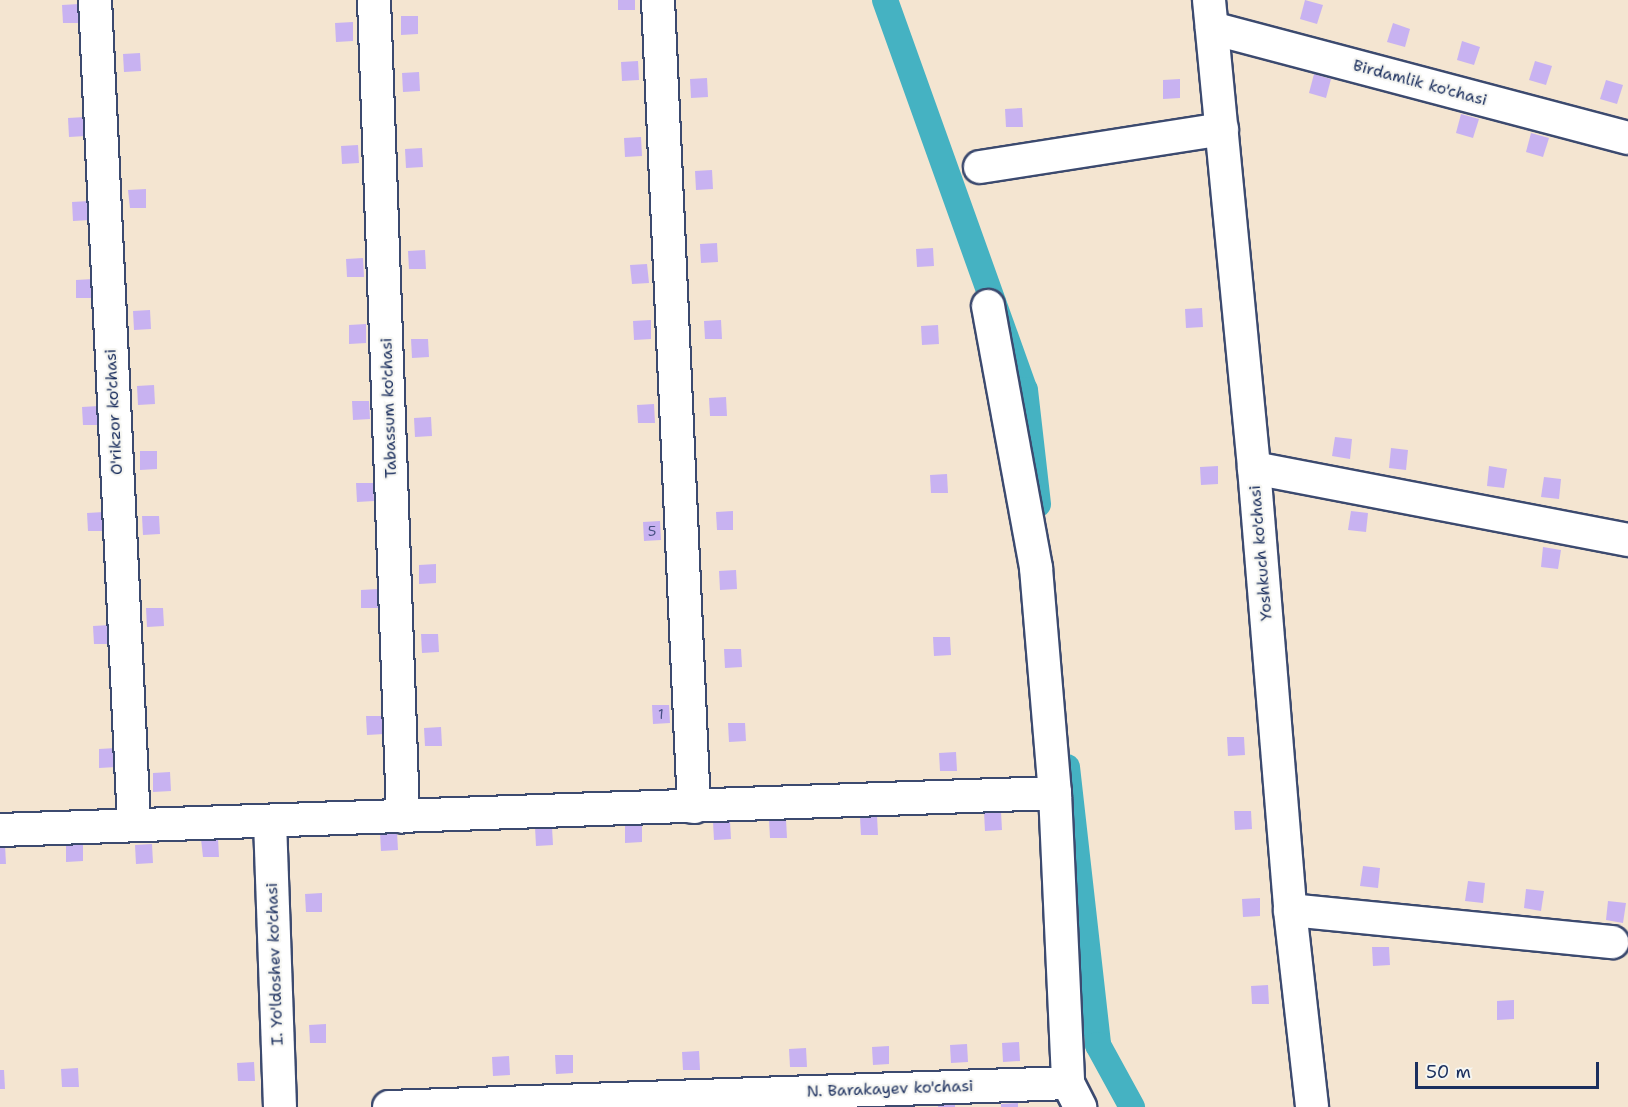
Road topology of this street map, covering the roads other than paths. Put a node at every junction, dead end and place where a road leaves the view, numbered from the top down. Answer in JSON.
{"nodes":[{"id":1,"x":94,"y":0,"type":"edge"},
{"id":2,"x":374,"y":0,"type":"edge"},
{"id":3,"x":658,"y":0,"type":"edge"},
{"id":4,"x":1210,"y":14,"type":"edge"},
{"id":5,"x":1222,"y":129,"type":"junction"},
{"id":6,"x":1628,"y":138,"type":"edge"},
{"id":7,"x":980,"y":167,"type":"dead end"},
{"id":8,"x":988,"y":306,"type":"dead end"},
{"id":9,"x":1254,"y":468,"type":"junction"},
{"id":10,"x":1628,"y":540,"type":"edge"},
{"id":11,"x":1055,"y":793,"type":"junction"},
{"id":12,"x":694,"y":807,"type":"junction"},
{"id":13,"x":403,"y":816,"type":"junction"},
{"id":14,"x":270,"y":821,"type":"junction"},
{"id":15,"x":134,"y":824,"type":"junction"},
{"id":16,"x":0,"y":830,"type":"edge"},
{"id":17,"x":1290,"y":910,"type":"junction"},
{"id":18,"x":1612,"y":942,"type":"dead end"},
{"id":19,"x":1074,"y":1095,"type":"edge"},
{"id":20,"x":280,"y":1107,"type":"edge"},
{"id":21,"x":388,"y":1107,"type":"edge"},
{"id":22,"x":1312,"y":1107,"type":"edge"}],
"edges":[{"from":1,"to":15,"type":"street","name":"O'rikzor ko'chasi"},
{"from":2,"to":13,"type":"street","name":"Tabassum ko'chasi"},
{"from":3,"to":12,"type":"street"},
{"from":4,"to":5,"type":"street","name":"Yoshkuch ko'chasi"},
{"from":4,"to":6,"type":"street","name":"Birdamlik ko'chasi"},
{"from":5,"to":7,"type":"street"},
{"from":5,"to":9,"type":"street","name":"Yoshkuch ko'chasi"},
{"from":8,"to":11,"type":"street"},
{"from":9,"to":10,"type":"street"},
{"from":9,"to":17,"type":"street","name":"Yoshkuch ko'chasi"},
{"from":11,"to":12,"type":"street"},
{"from":11,"to":19,"type":"street"},
{"from":12,"to":13,"type":"street"},
{"from":13,"to":14,"type":"street"},
{"from":14,"to":15,"type":"street"},
{"from":14,"to":20,"type":"street","name":"I. Yo'ldoshev ko'chasi"},
{"from":15,"to":16,"type":"street"},
{"from":17,"to":18,"type":"street"},
{"from":17,"to":22,"type":"street","name":"Yoshkuch ko'chasi"},
{"from":19,"to":21,"type":"street","name":"N. Barakayev ko'chasi"}]}
